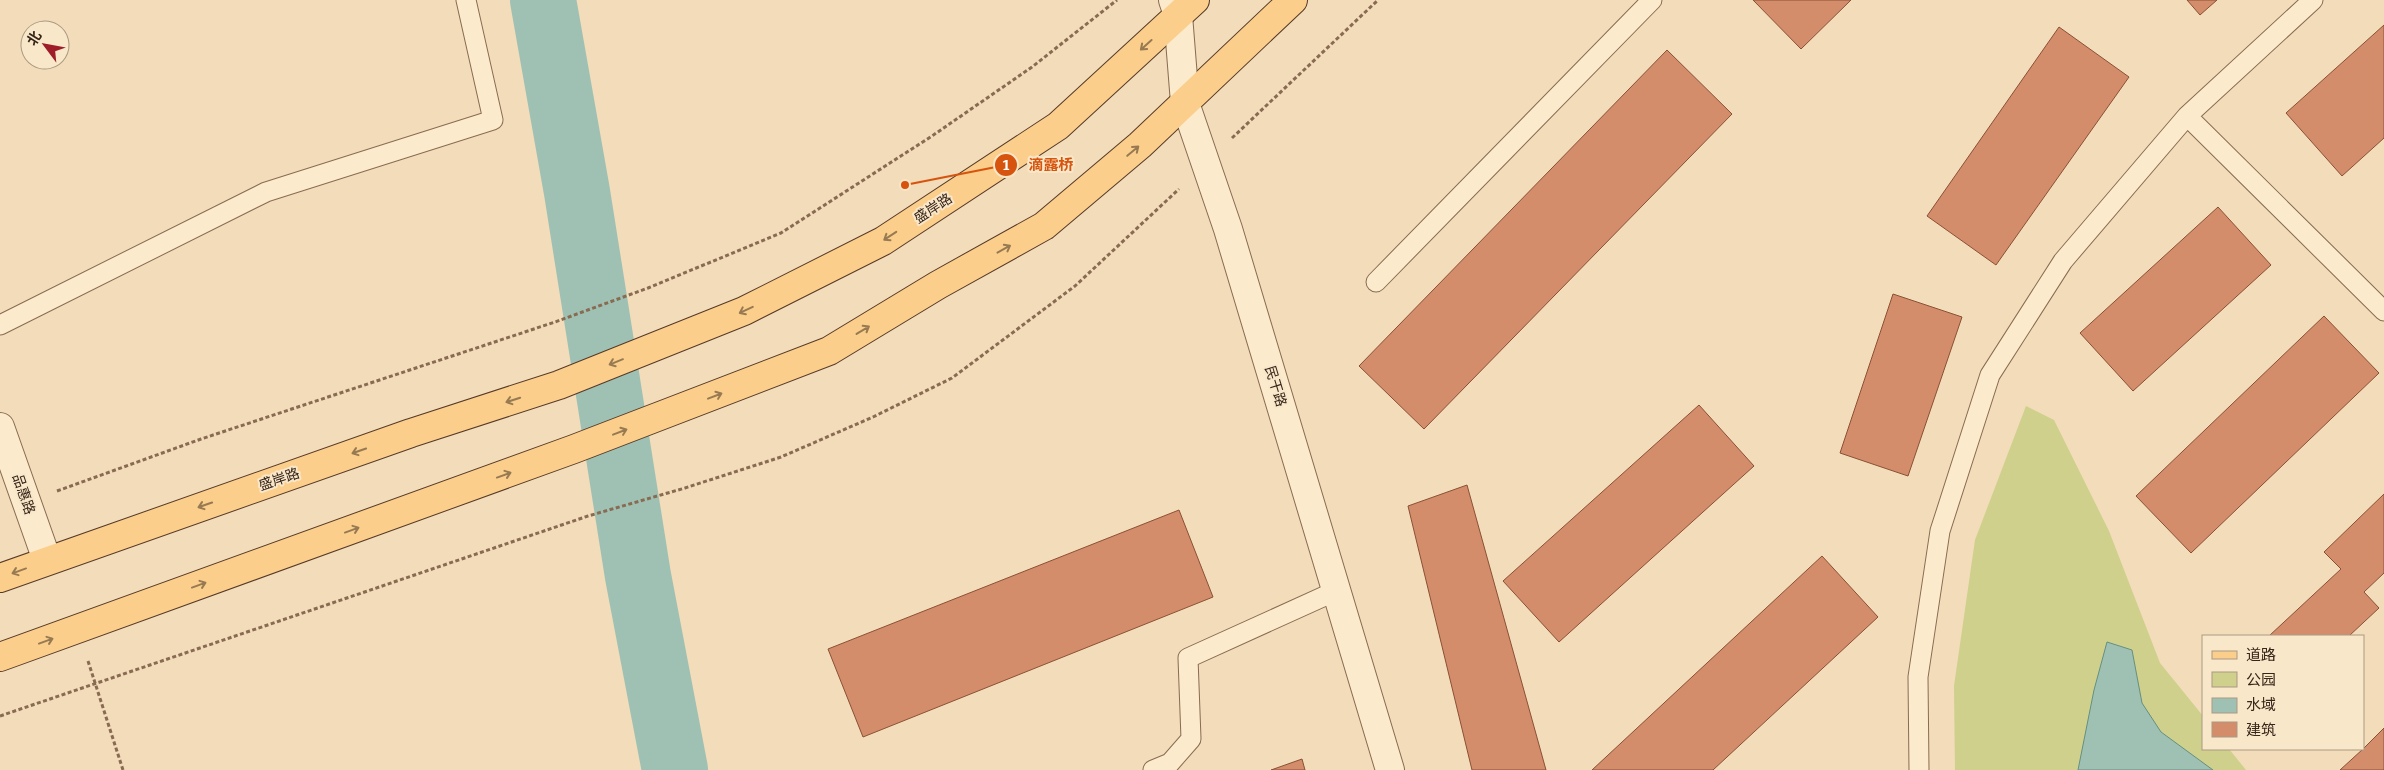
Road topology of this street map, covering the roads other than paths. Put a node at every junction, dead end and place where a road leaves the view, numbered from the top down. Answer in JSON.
{"nodes":[{"id":1,"x":466,"y":0,"type":"edge"},
{"id":2,"x":1293,"y":0,"type":"edge"},
{"id":3,"x":1652,"y":0,"type":"edge"},
{"id":4,"x":2313,"y":0,"type":"edge"},
{"id":5,"x":1182,"y":5,"type":"edge"},
{"id":6,"x":1185,"y":103,"type":"junction"},
{"id":7,"x":2187,"y":116,"type":"junction"},
{"id":8,"x":1376,"y":282,"type":"dead end"},
{"id":9,"x":2384,"y":311,"type":"edge"},
{"id":10,"x":0,"y":325,"type":"edge"},
{"id":11,"x":0,"y":427,"type":"edge"},
{"id":12,"x":47,"y":560,"type":"junction"},
{"id":13,"x":0,"y":578,"type":"edge"},
{"id":14,"x":1338,"y":590,"type":"junction"},
{"id":15,"x":0,"y":657,"type":"edge"},
{"id":16,"x":1152,"y":770,"type":"edge"},
{"id":17,"x":1390,"y":770,"type":"edge"},
{"id":18,"x":1919,"y":770,"type":"edge"}],
"edges":[{"from":1,"to":10,"type":"lane"},
{"from":2,"to":6,"type":"main road"},
{"from":3,"to":8,"type":"lane"},
{"from":4,"to":7,"type":"lane"},
{"from":5,"to":6,"type":"street","name":"民干路"},
{"from":5,"to":12,"type":"main road","name":"盛岸路","one_way":true},
{"from":6,"to":14,"type":"street","name":"民干路"},
{"from":15,"to":6,"type":"main road","one_way":true},
{"from":7,"to":9,"type":"lane"},
{"from":7,"to":18,"type":"lane"},
{"from":11,"to":12,"type":"street","name":"品惠路"},
{"from":12,"to":13,"type":"main road","name":"盛岸路","one_way":true},
{"from":14,"to":16,"type":"lane"},
{"from":14,"to":17,"type":"street","name":"民干路"}]}
